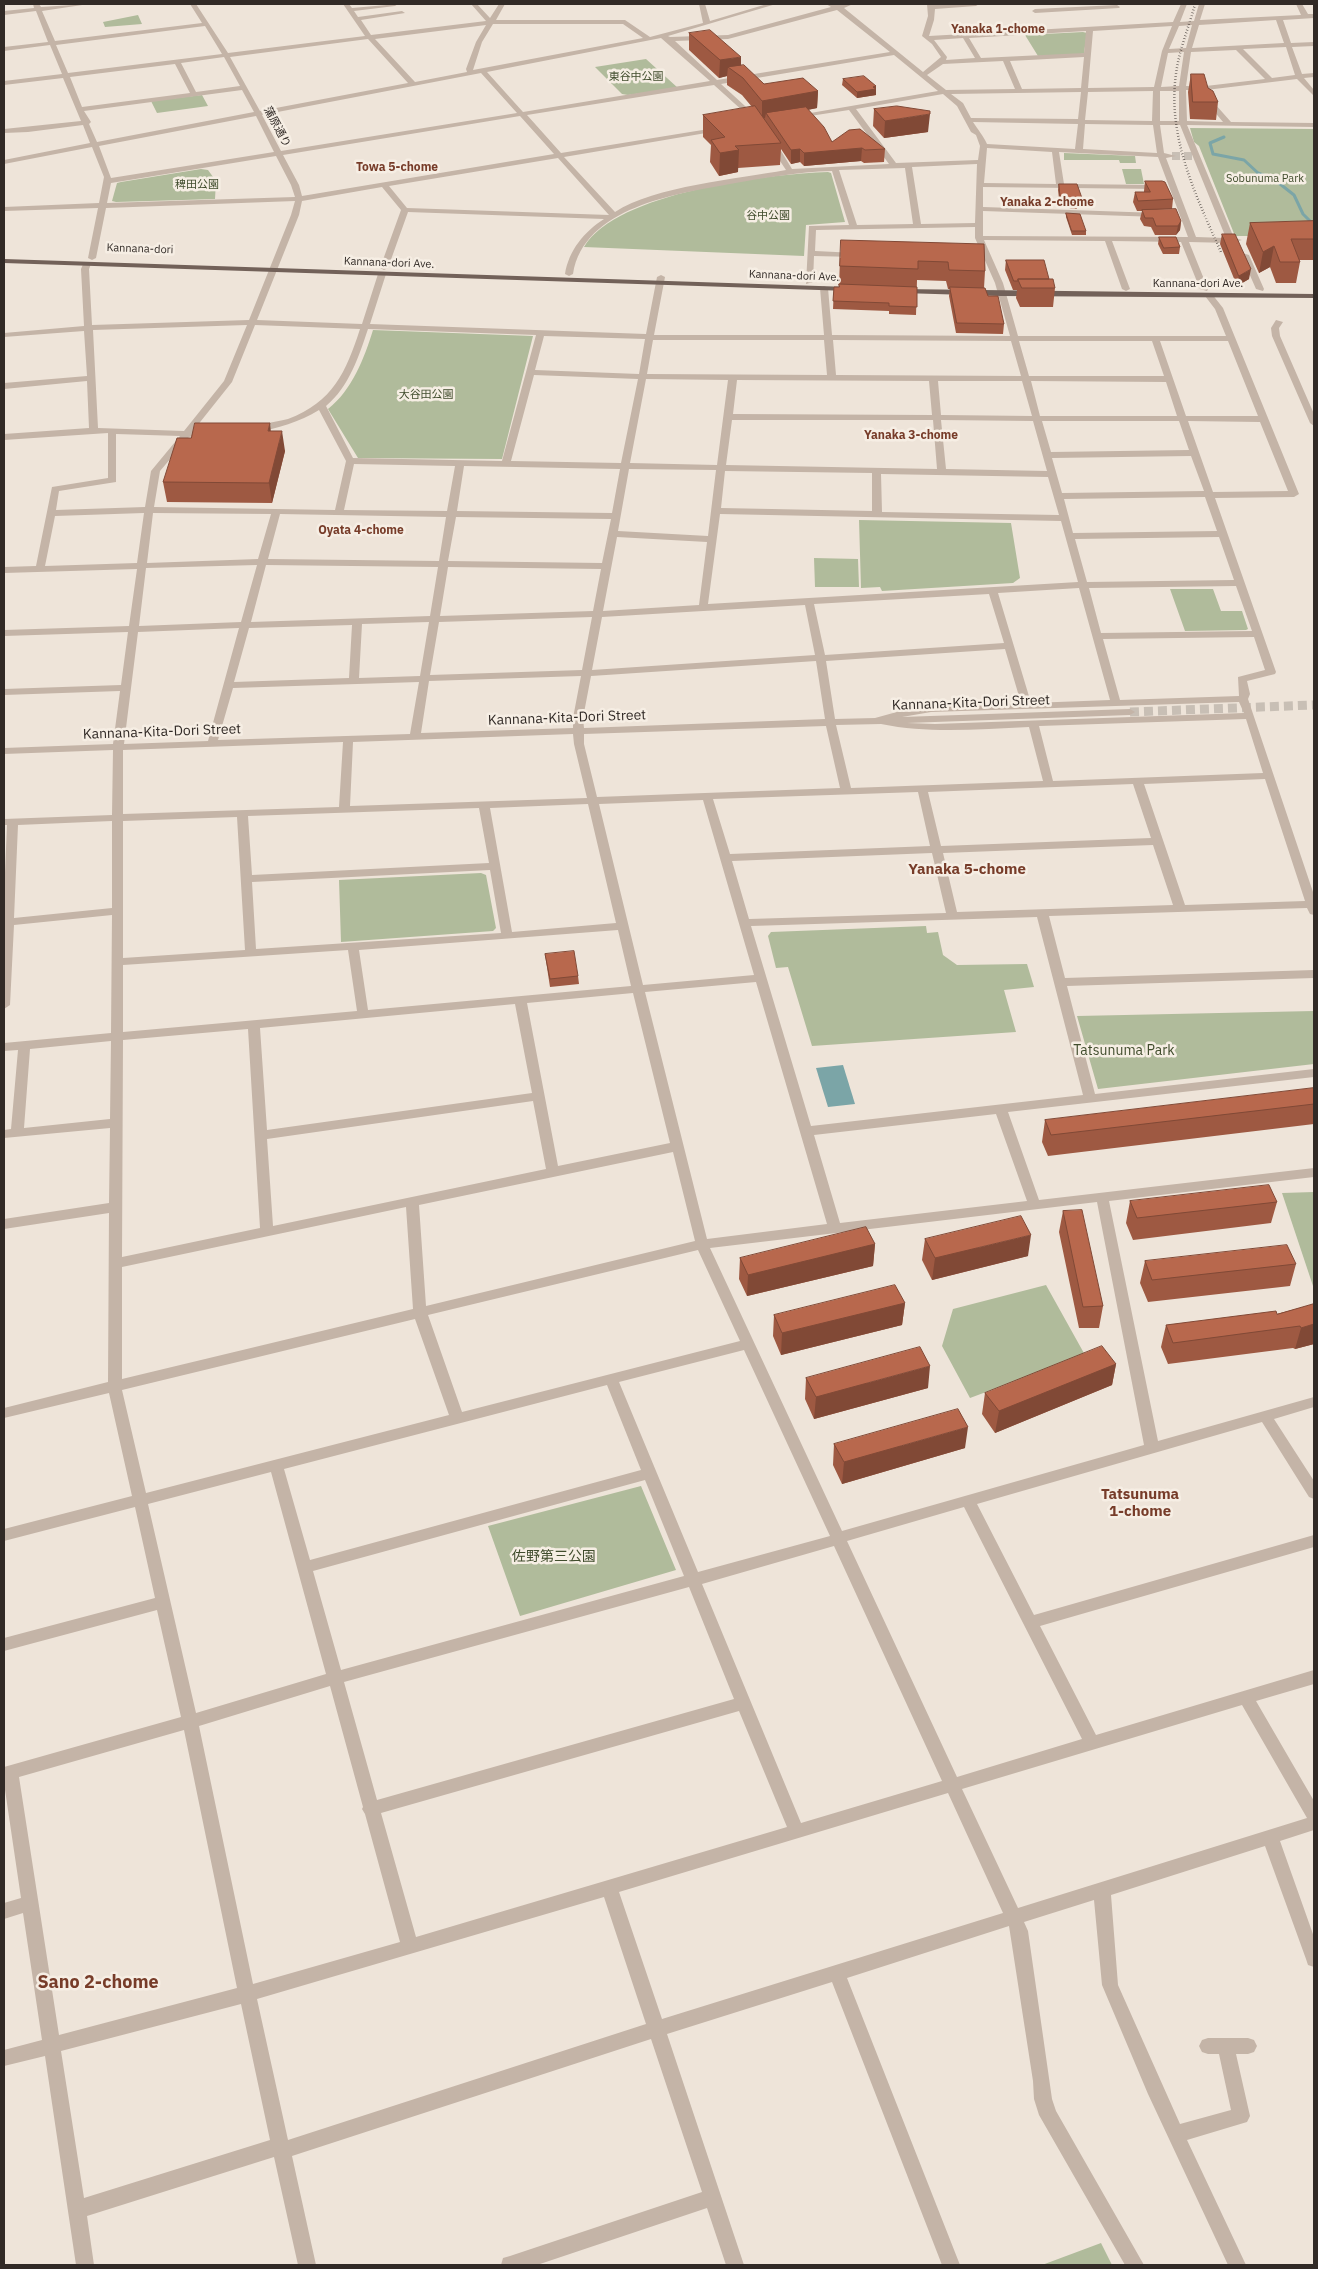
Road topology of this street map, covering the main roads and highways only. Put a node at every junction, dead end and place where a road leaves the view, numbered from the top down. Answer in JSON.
{"nodes":[{"id":1,"x":4,"y":254,"type":"edge"},
{"id":2,"x":26,"y":259,"type":"junction"},
{"id":3,"x":4,"y":262,"type":"edge"},
{"id":4,"x":274,"y":267,"type":"joint"},
{"id":5,"x":383,"y":271,"type":"junction"},
{"id":6,"x":661,"y":280,"type":"junction"},
{"id":7,"x":893,"y":288,"type":"edge"},
{"id":8,"x":1314,"y":290,"type":"edge"},
{"id":9,"x":1001,"y":291,"type":"junction"},
{"id":10,"x":1206,"y":292,"type":"junction"},
{"id":11,"x":1314,"y":296,"type":"edge"}],
"edges":[{"from":1,"to":2,"type":"main road","name":"Kannana-dori"},
{"from":2,"to":3,"type":"main road"},
{"from":2,"to":4,"type":"main road","name":"Kannana-dori"},
{"from":4,"to":5,"type":"main road","name":"Kannana-dori Ave."},
{"from":5,"to":6,"type":"main road","name":"Kannana-dori Ave."},
{"from":5,"to":6,"type":"main road","name":"Kannana-dori Ave."},
{"from":6,"to":6,"type":"main road","name":"Kannana-dori Ave."},
{"from":7,"to":9,"type":"main road","name":"Kannana-dori Ave."},
{"from":8,"to":10,"type":"main road","name":"Kannana-dori Ave."},
{"from":9,"to":10,"type":"main road","name":"Kannana-dori Ave."},
{"from":9,"to":10,"type":"main road","name":"Kannana-dori Ave."},
{"from":10,"to":11,"type":"main road","name":"Kannana-dori Ave."}]}
